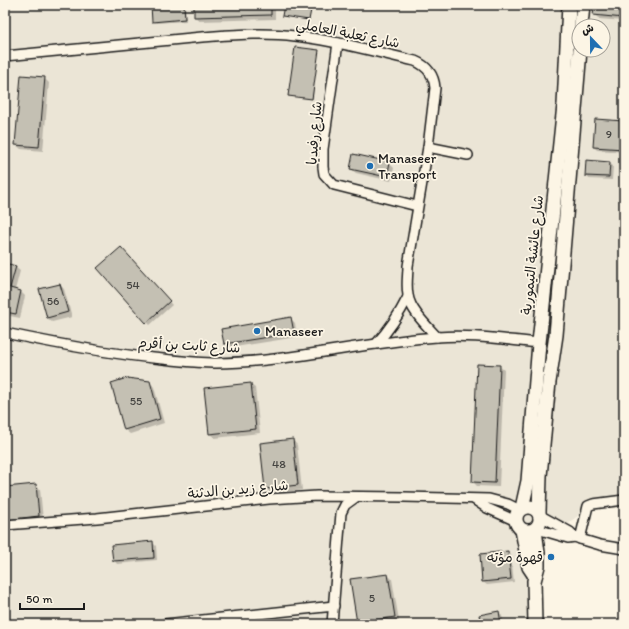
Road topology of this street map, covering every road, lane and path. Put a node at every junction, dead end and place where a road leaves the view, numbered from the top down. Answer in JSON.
{"nodes":[{"id":1,"x":583,"y":5,"type":"edge"},
{"id":2,"x":567,"y":9,"type":"edge"},
{"id":3,"x":582,"y":18,"type":"edge"},
{"id":4,"x":338,"y":43,"type":"junction"},
{"id":5,"x":5,"y":56,"type":"edge"},
{"id":6,"x":579,"y":58,"type":"edge"},
{"id":7,"x":428,"y":147,"type":"junction"},
{"id":8,"x":468,"y":155,"type":"dead end"},
{"id":9,"x":417,"y":206,"type":"junction"},
{"id":10,"x":408,"y":297,"type":"junction"},
{"id":11,"x":5,"y":333,"type":"edge"},
{"id":12,"x":437,"y":337,"type":"junction"},
{"id":13,"x":539,"y":343,"type":"junction"},
{"id":14,"x":376,"y":344,"type":"junction"},
{"id":15,"x":356,"y":497,"type":"junction"},
{"id":16,"x":624,"y":500,"type":"edge"},
{"id":17,"x":540,"y":514,"type":"junction"},
{"id":18,"x":520,"y":517,"type":"junction"},
{"id":19,"x":5,"y":525,"type":"edge"},
{"id":20,"x":536,"y":529,"type":"junction"},
{"id":21,"x":577,"y":538,"type":"junction"},
{"id":22,"x":624,"y":549,"type":"edge"},
{"id":23,"x":535,"y":576,"type":"junction"},
{"id":24,"x":334,"y":606,"type":"junction"},
{"id":25,"x":165,"y":624,"type":"edge"},
{"id":26,"x":332,"y":624,"type":"edge"},
{"id":27,"x":535,"y":624,"type":"edge"}],
"edges":[{"from":1,"to":3,"type":"street"},
{"from":2,"to":13,"type":"street","name":"شارع عائشة التيمورية"},
{"from":4,"to":5,"type":"street","name":"شارع ثعلبة العاملي"},
{"from":4,"to":7,"type":"street","name":"شارع ثعلبة العاملي"},
{"from":4,"to":9,"type":"street","name":"شارع رفيديا"},
{"from":6,"to":17,"type":"street","name":"شارع عائشة التيمورية"},
{"from":7,"to":8,"type":"street"},
{"from":7,"to":9,"type":"street","name":"شارع ثعلبة العاملي"},
{"from":9,"to":10,"type":"street","name":"شارع ثعلبة العاملي"},
{"from":10,"to":12,"type":"street","name":"شارع ثعلبة العاملي"},
{"from":10,"to":14,"type":"street","name":"شارع ثعلبة العاملي"},
{"from":11,"to":14,"type":"street","name":"شارع ثابت بن أقرم"},
{"from":12,"to":13,"type":"street","name":"شارع ثابت بن أقرم"},
{"from":12,"to":14,"type":"street","name":"شارع ثابت بن أقرم"},
{"from":13,"to":18,"type":"street","name":"شارع عائشة التيمورية"},
{"from":15,"to":18,"type":"street","name":"شارع زيد بن الدثنة"},
{"from":15,"to":19,"type":"street","name":"شارع زيد بن الدثنة"},
{"from":15,"to":24,"type":"street"},
{"from":16,"to":21,"type":"street"},
{"from":17,"to":18,"type":"street"},
{"from":17,"to":20,"type":"street"},
{"from":17,"to":21,"type":"street"},
{"from":18,"to":20,"type":"street"},
{"from":18,"to":23,"type":"street","name":"شارع عائشة التيمورية"},
{"from":20,"to":21,"type":"street"},
{"from":20,"to":23,"type":"street","name":"شارع عائشة التيمورية"},
{"from":21,"to":22,"type":"street"},
{"from":23,"to":27,"type":"street","name":"شارع عائشة التيمورية"},
{"from":24,"to":25,"type":"street"},
{"from":24,"to":26,"type":"street"}]}
